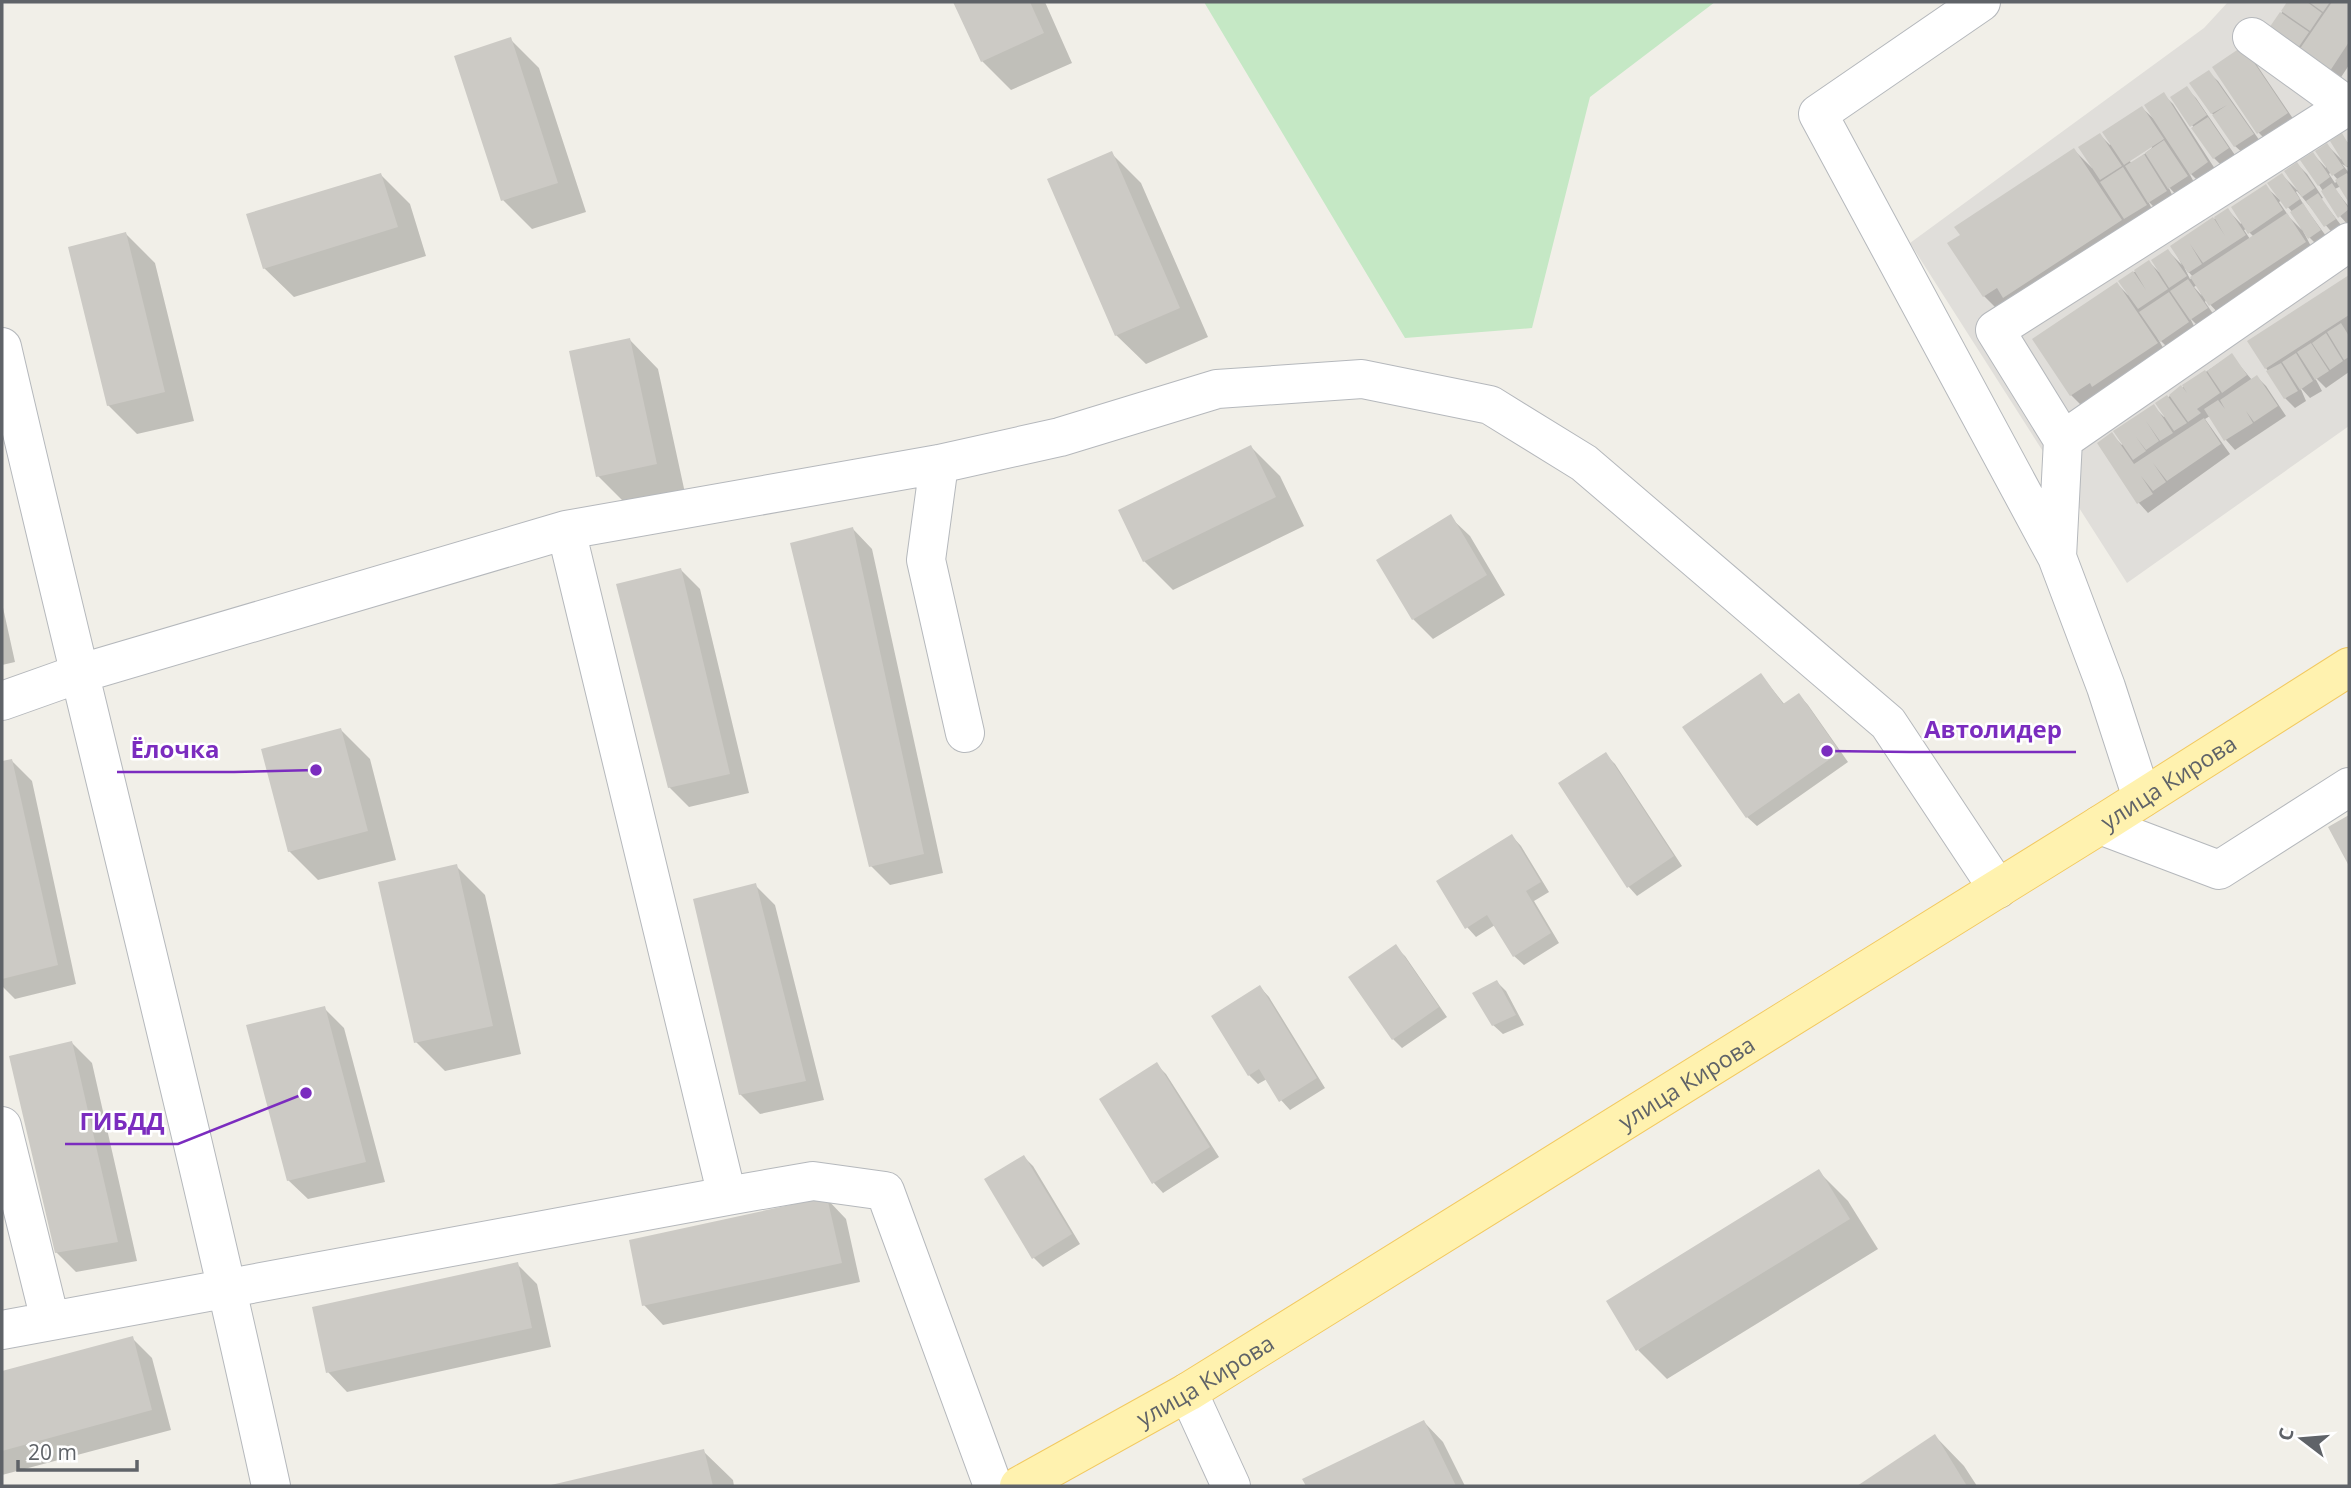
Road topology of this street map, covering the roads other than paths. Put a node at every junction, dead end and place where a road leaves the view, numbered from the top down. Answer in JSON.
{"nodes":[{"id":1,"x":1980,"y":2,"type":"edge"},
{"id":2,"x":2252,"y":37,"type":"dead end"},
{"id":3,"x":2349,"y":106,"type":"edge"},
{"id":4,"x":2349,"y":242,"type":"edge"},
{"id":5,"x":2,"y":347,"type":"edge"},
{"id":6,"x":2063,"y":440,"type":"junction"},
{"id":7,"x":939,"y":464,"type":"junction"},
{"id":8,"x":566,"y":530,"type":"junction"},
{"id":9,"x":2057,"y":557,"type":"junction"},
{"id":10,"x":2349,"y":667,"type":"edge"},
{"id":11,"x":78,"y":674,"type":"junction"},
{"id":12,"x":2,"y":701,"type":"edge"},
{"id":13,"x":965,"y":733,"type":"dead end"},
{"id":14,"x":2349,"y":787,"type":"edge"},
{"id":15,"x":2142,"y":798,"type":"junction"},
{"id":16,"x":2100,"y":825,"type":"junction"},
{"id":17,"x":1998,"y":889,"type":"junction"},
{"id":18,"x":2,"y":1126,"type":"edge"},
{"id":19,"x":727,"y":1196,"type":"junction"},
{"id":20,"x":228,"y":1288,"type":"junction"},
{"id":21,"x":50,"y":1320,"type":"junction"},
{"id":22,"x":2,"y":1330,"type":"edge"},
{"id":23,"x":1188,"y":1392,"type":"junction"},
{"id":24,"x":271,"y":1486,"type":"edge"},
{"id":25,"x":993,"y":1486,"type":"edge"},
{"id":26,"x":1019,"y":1486,"type":"edge"},
{"id":27,"x":1231,"y":1486,"type":"edge"}],
"edges":[{"from":1,"to":9,"type":"lane"},
{"from":2,"to":3,"type":"lane"},
{"from":3,"to":6,"type":"lane"},
{"from":4,"to":6,"type":"lane"},
{"from":5,"to":11,"type":"lane"},
{"from":6,"to":9,"type":"lane"},
{"from":7,"to":8,"type":"lane"},
{"from":7,"to":13,"type":"lane"},
{"from":7,"to":17,"type":"lane"},
{"from":8,"to":11,"type":"lane"},
{"from":8,"to":19,"type":"lane"},
{"from":9,"to":15,"type":"lane"},
{"from":10,"to":15,"type":"main road","name":"улица Кирова"},
{"from":11,"to":12,"type":"lane"},
{"from":11,"to":20,"type":"lane"},
{"from":14,"to":16,"type":"lane"},
{"from":15,"to":16,"type":"main road","name":"улица Кирова"},
{"from":16,"to":17,"type":"main road","name":"улица Кирова"},
{"from":17,"to":23,"type":"main road","name":"улица Кирова"},
{"from":18,"to":21,"type":"lane"},
{"from":19,"to":20,"type":"lane"},
{"from":19,"to":25,"type":"lane"},
{"from":20,"to":21,"type":"lane"},
{"from":20,"to":24,"type":"lane"},
{"from":21,"to":22,"type":"lane"},
{"from":23,"to":26,"type":"main road","name":"улица Кирова"},
{"from":23,"to":27,"type":"lane"}]}
